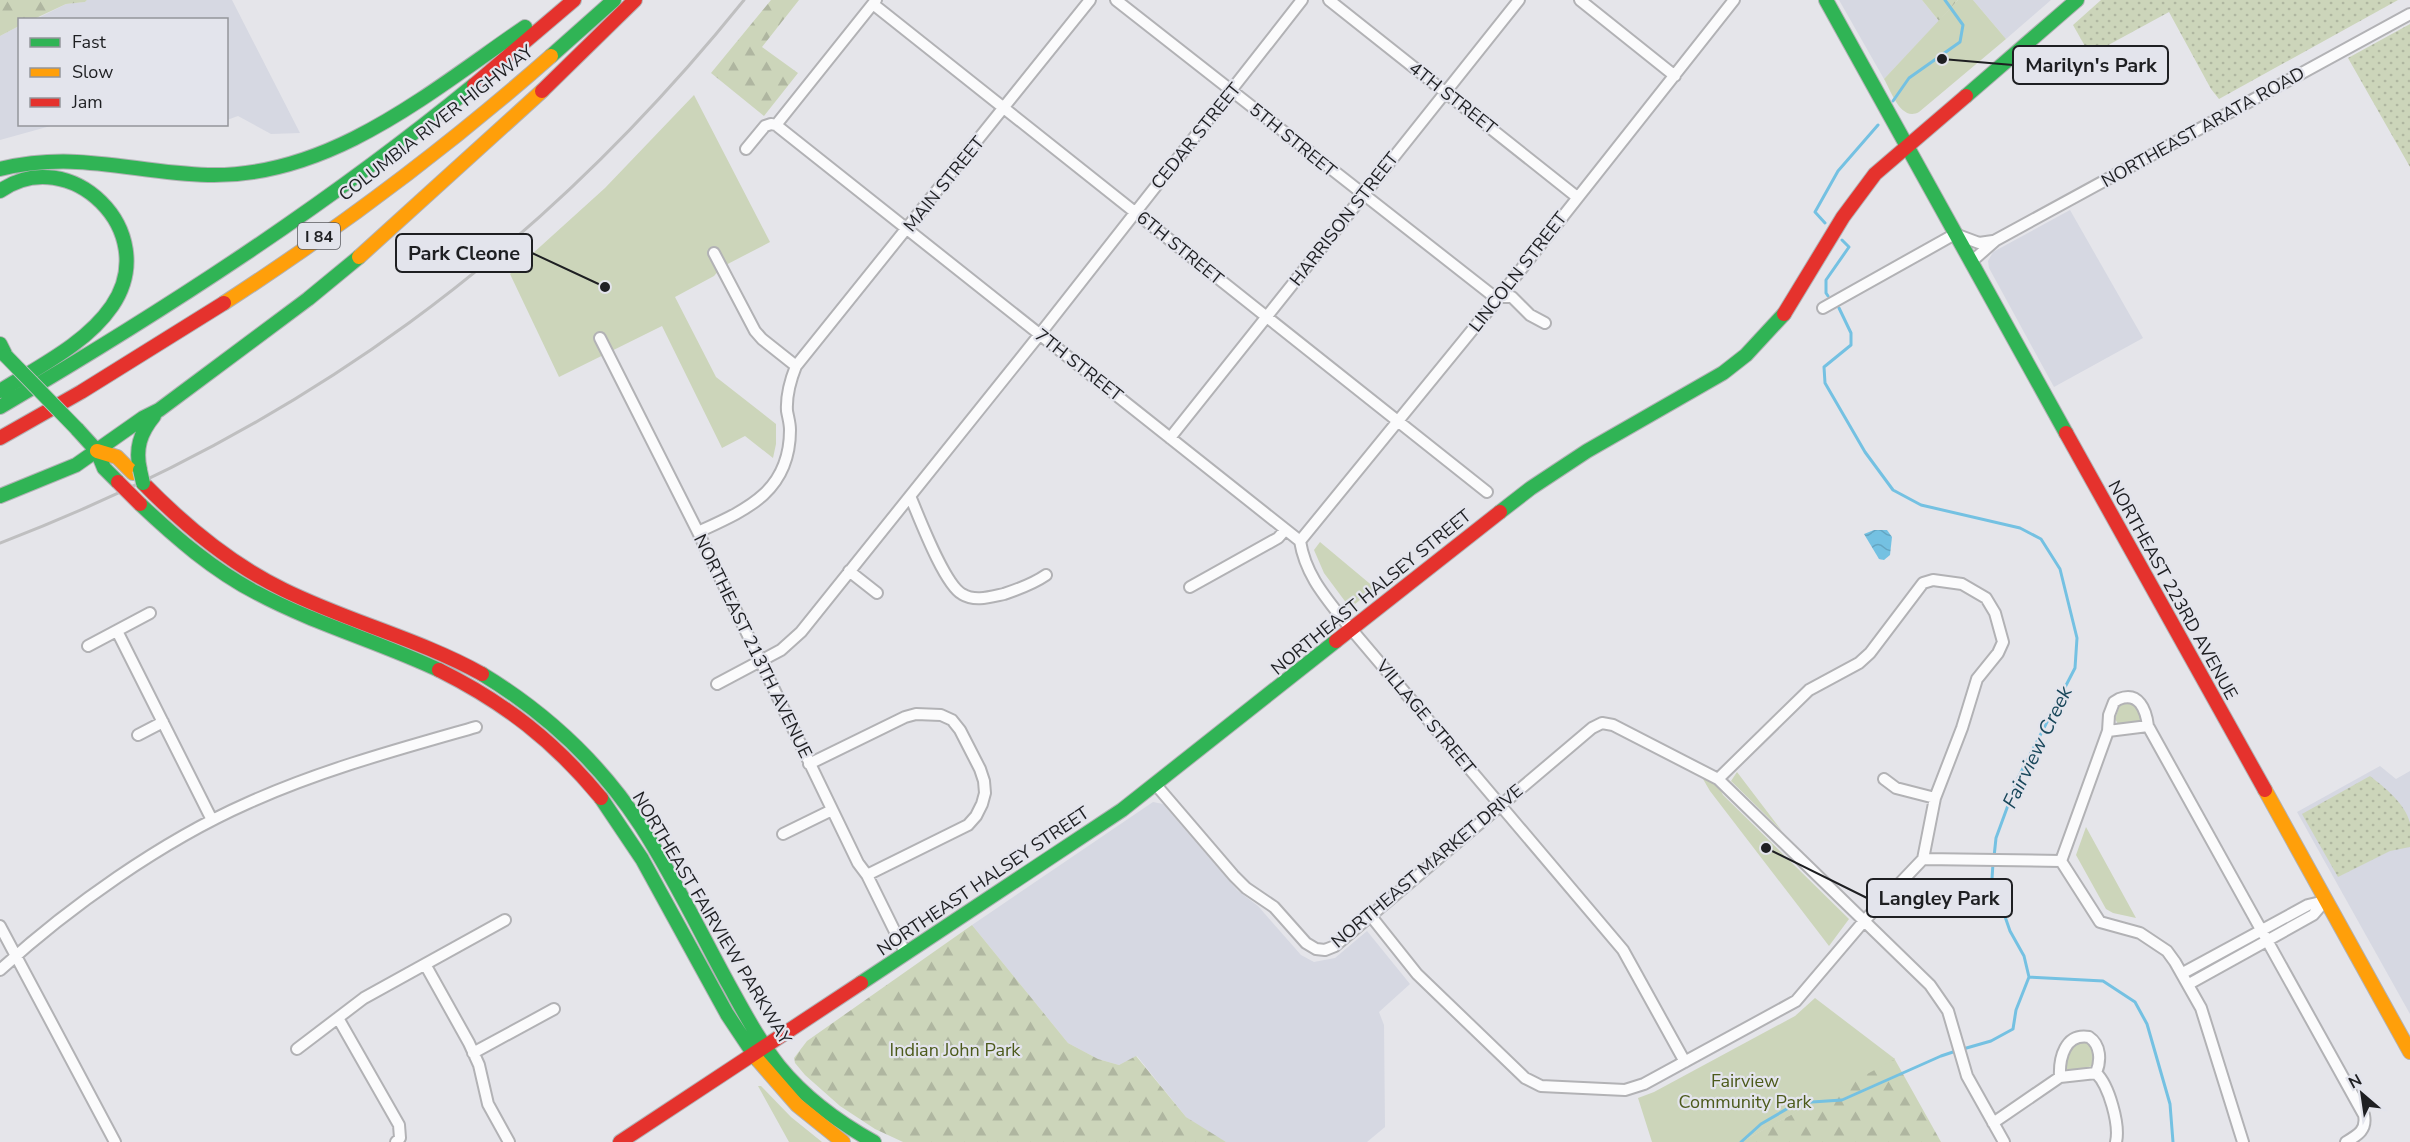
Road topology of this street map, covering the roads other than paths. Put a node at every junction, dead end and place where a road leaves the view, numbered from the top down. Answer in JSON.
{"nodes":[{"id":1,"x":562,"y":0,"type":"edge"},
{"id":2,"x":574,"y":0,"type":"edge"},
{"id":3,"x":614,"y":0,"type":"edge"},
{"id":4,"x":635,"y":0,"type":"edge"},
{"id":5,"x":1090,"y":0,"type":"edge"},
{"id":6,"x":1116,"y":0,"type":"edge"},
{"id":7,"x":1302,"y":0,"type":"edge"},
{"id":8,"x":1329,"y":0,"type":"edge"},
{"id":9,"x":1519,"y":0,"type":"edge"},
{"id":10,"x":1580,"y":0,"type":"edge"},
{"id":11,"x":1734,"y":0,"type":"edge"},
{"id":12,"x":1826,"y":0,"type":"edge"},
{"id":13,"x":2077,"y":0,"type":"edge"},
{"id":14,"x":875,"y":2,"type":"edge"},
{"id":15,"x":2410,"y":14,"type":"edge"},
{"id":16,"x":1675,"y":76,"type":"junction"},
{"id":17,"x":1232,"y":91,"type":"junction"},
{"id":18,"x":1445,"y":92,"type":"junction"},
{"id":19,"x":1005,"y":107,"type":"junction"},
{"id":20,"x":776,"y":125,"type":"junction"},
{"id":21,"x":1906,"y":146,"type":"junction"},
{"id":22,"x":746,"y":149,"type":"dead end"},
{"id":23,"x":0,"y":169,"type":"edge"},
{"id":24,"x":2,"y":188,"type":"edge"},
{"id":25,"x":1363,"y":195,"type":"junction"},
{"id":26,"x":1577,"y":197,"type":"junction"},
{"id":27,"x":1135,"y":211,"type":"junction"},
{"id":28,"x":907,"y":230,"type":"junction"},
{"id":29,"x":1956,"y":234,"type":"junction"},
{"id":30,"x":1996,"y":240,"type":"junction"},
{"id":31,"x":714,"y":253,"type":"dead end"},
{"id":32,"x":1971,"y":262,"type":"junction"},
{"id":33,"x":1500,"y":296,"type":"junction"},
{"id":34,"x":1823,"y":308,"type":"dead end"},
{"id":35,"x":1267,"y":316,"type":"junction"},
{"id":36,"x":1545,"y":323,"type":"dead end"},
{"id":37,"x":1040,"y":334,"type":"junction"},
{"id":38,"x":600,"y":338,"type":"dead end"},
{"id":39,"x":2,"y":350,"type":"edge"},
{"id":40,"x":796,"y":366,"type":"junction"},
{"id":41,"x":0,"y":391,"type":"edge"},
{"id":42,"x":0,"y":407,"type":"edge"},
{"id":43,"x":159,"y":410,"type":"junction"},
{"id":44,"x":1398,"y":420,"type":"junction"},
{"id":45,"x":0,"y":438,"type":"edge"},
{"id":46,"x":1170,"y":438,"type":"junction"},
{"id":47,"x":98,"y":450,"type":"junction"},
{"id":48,"x":139,"y":476,"type":"junction"},
{"id":49,"x":1486,"y":492,"type":"dead end"},
{"id":50,"x":0,"y":496,"type":"edge"},
{"id":51,"x":909,"y":496,"type":"junction"},
{"id":52,"x":1286,"y":530,"type":"junction"},
{"id":53,"x":698,"y":532,"type":"junction"},
{"id":54,"x":1300,"y":541,"type":"junction"},
{"id":55,"x":849,"y":571,"type":"junction"},
{"id":56,"x":1046,"y":575,"type":"dead end"},
{"id":57,"x":1190,"y":587,"type":"dead end"},
{"id":58,"x":877,"y":593,"type":"dead end"},
{"id":59,"x":150,"y":613,"type":"dead end"},
{"id":60,"x":1351,"y":630,"type":"junction"},
{"id":61,"x":117,"y":631,"type":"junction"},
{"id":62,"x":88,"y":646,"type":"dead end"},
{"id":63,"x":760,"y":662,"type":"junction"},
{"id":64,"x":717,"y":684,"type":"dead end"},
{"id":65,"x":163,"y":722,"type":"junction"},
{"id":66,"x":2148,"y":726,"type":"junction"},
{"id":67,"x":476,"y":727,"type":"dead end"},
{"id":68,"x":2108,"y":731,"type":"junction"},
{"id":69,"x":138,"y":735,"type":"dead end"},
{"id":70,"x":809,"y":764,"type":"junction"},
{"id":71,"x":1718,"y":779,"type":"junction"},
{"id":72,"x":1884,"y":779,"type":"dead end"},
{"id":73,"x":1156,"y":785,"type":"junction"},
{"id":74,"x":1935,"y":798,"type":"junction"},
{"id":75,"x":1500,"y":805,"type":"junction"},
{"id":76,"x":832,"y":810,"type":"junction"},
{"id":77,"x":212,"y":820,"type":"junction"},
{"id":78,"x":783,"y":834,"type":"dead end"},
{"id":79,"x":1923,"y":859,"type":"junction"},
{"id":80,"x":2061,"y":861,"type":"junction"},
{"id":81,"x":867,"y":875,"type":"junction"},
{"id":82,"x":2325,"y":901,"type":"junction"},
{"id":83,"x":1370,"y":915,"type":"junction"},
{"id":84,"x":505,"y":920,"type":"dead end"},
{"id":85,"x":1864,"y":921,"type":"junction"},
{"id":86,"x":0,"y":926,"type":"edge"},
{"id":87,"x":2261,"y":929,"type":"junction"},
{"id":88,"x":2267,"y":940,"type":"junction"},
{"id":89,"x":906,"y":954,"type":"junction"},
{"id":90,"x":16,"y":956,"type":"junction"},
{"id":91,"x":426,"y":966,"type":"junction"},
{"id":92,"x":0,"y":970,"type":"edge"},
{"id":93,"x":2182,"y":973,"type":"junction"},
{"id":94,"x":2189,"y":984,"type":"junction"},
{"id":95,"x":554,"y":1009,"type":"dead end"},
{"id":96,"x":338,"y":1018,"type":"junction"},
{"id":97,"x":766,"y":1046,"type":"junction"},
{"id":98,"x":297,"y":1049,"type":"dead end"},
{"id":99,"x":2410,"y":1052,"type":"edge"},
{"id":100,"x":473,"y":1053,"type":"junction"},
{"id":101,"x":753,"y":1055,"type":"junction"},
{"id":102,"x":1685,"y":1062,"type":"junction"},
{"id":103,"x":2096,"y":1073,"type":"junction"},
{"id":104,"x":2060,"y":1077,"type":"junction"},
{"id":105,"x":1993,"y":1123,"type":"junction"},
{"id":106,"x":398,"y":1140,"type":"edge"},
{"id":107,"x":115,"y":1142,"type":"edge"},
{"id":108,"x":509,"y":1142,"type":"edge"},
{"id":109,"x":620,"y":1142,"type":"edge"},
{"id":110,"x":843,"y":1142,"type":"edge"},
{"id":111,"x":874,"y":1142,"type":"edge"},
{"id":112,"x":2004,"y":1142,"type":"edge"},
{"id":113,"x":2116,"y":1142,"type":"edge"},
{"id":114,"x":2243,"y":1142,"type":"edge"},
{"id":115,"x":2346,"y":1142,"type":"edge"}],
"edges":[{"from":1,"to":23,"type":"main road"},
{"from":2,"to":42,"type":"main road","name":"COLUMBIA RIVER HIGHWAY","number":"I 84"},
{"from":3,"to":45,"type":"main road","name":"COLUMBIA RIVER HIGHWAY","number":"I 84"},
{"from":4,"to":43,"type":"main road"},
{"from":5,"to":19,"type":"street","name":"MAIN STREET"},
{"from":6,"to":17,"type":"street","name":"5TH STREET"},
{"from":7,"to":17,"type":"street","name":"CEDAR STREET"},
{"from":8,"to":18,"type":"street","name":"4TH STREET"},
{"from":9,"to":18,"type":"street","name":"HARRISON STREET"},
{"from":10,"to":16,"type":"street"},
{"from":11,"to":16,"type":"street","name":"LINCOLN STREET"},
{"from":12,"to":21,"type":"main road","name":"NORTHEAST 223RD AVENUE"},
{"from":13,"to":21,"type":"main road","name":"NORTHEAST HALSEY STREET"},
{"from":14,"to":19,"type":"street","name":"6TH STREET"},
{"from":14,"to":20,"type":"street"},
{"from":15,"to":30,"type":"street","name":"NORTHEAST ARATA ROAD"},
{"from":16,"to":26,"type":"street","name":"LINCOLN STREET"},
{"from":17,"to":25,"type":"street","name":"5TH STREET"},
{"from":17,"to":27,"type":"street","name":"CEDAR STREET"},
{"from":18,"to":25,"type":"street","name":"HARRISON STREET"},
{"from":18,"to":26,"type":"street","name":"4TH STREET"},
{"from":19,"to":27,"type":"street","name":"6TH STREET"},
{"from":19,"to":28,"type":"street","name":"MAIN STREET"},
{"from":20,"to":22,"type":"street"},
{"from":20,"to":28,"type":"street","name":"7TH STREET"},
{"from":21,"to":29,"type":"main road","name":"NORTHEAST 223RD AVENUE"},
{"from":21,"to":60,"type":"main road","name":"NORTHEAST HALSEY STREET"},
{"from":24,"to":41,"type":"main road"},
{"from":25,"to":33,"type":"street","name":"5TH STREET"},
{"from":25,"to":35,"type":"street","name":"HARRISON STREET"},
{"from":26,"to":33,"type":"street","name":"LINCOLN STREET"},
{"from":27,"to":35,"type":"street","name":"6TH STREET"},
{"from":27,"to":37,"type":"street","name":"CEDAR STREET"},
{"from":28,"to":37,"type":"street","name":"7TH STREET"},
{"from":28,"to":40,"type":"street","name":"MAIN STREET"},
{"from":29,"to":30,"type":"street"},
{"from":29,"to":32,"type":"main road","name":"NORTHEAST 223RD AVENUE"},
{"from":29,"to":34,"type":"street"},
{"from":30,"to":32,"type":"street","name":"NORTHEAST ARATA ROAD"},
{"from":31,"to":40,"type":"street"},
{"from":32,"to":82,"type":"main road","name":"NORTHEAST 223RD AVENUE"},
{"from":33,"to":36,"type":"street","name":"5TH STREET"},
{"from":33,"to":44,"type":"street","name":"LINCOLN STREET"},
{"from":35,"to":44,"type":"street","name":"6TH STREET"},
{"from":35,"to":46,"type":"street","name":"HARRISON STREET"},
{"from":37,"to":46,"type":"street","name":"7TH STREET"},
{"from":37,"to":51,"type":"street","name":"CEDAR STREET"},
{"from":38,"to":53,"type":"street","name":"NORTHEAST 213TH AVENUE"},
{"from":39,"to":47,"type":"main road","name":"NORTHEAST FAIRVIEW PARKWAY","bridge":true},
{"from":40,"to":53,"type":"street"},
{"from":43,"to":47,"type":"main road"},
{"from":43,"to":48,"type":"main road"},
{"from":44,"to":49,"type":"street","name":"6TH STREET"},
{"from":44,"to":54,"type":"street","name":"LINCOLN STREET"},
{"from":46,"to":52,"type":"street","name":"7TH STREET"},
{"from":47,"to":48,"type":"main road","name":"NORTHEAST FAIRVIEW PARKWAY"},
{"from":47,"to":50,"type":"main road"},
{"from":47,"to":101,"type":"main road","name":"NORTHEAST FAIRVIEW PARKWAY","bridge":true},
{"from":48,"to":97,"type":"main road","name":"NORTHEAST FAIRVIEW PARKWAY"},
{"from":51,"to":55,"type":"street","name":"CEDAR STREET"},
{"from":51,"to":56,"type":"street"},
{"from":52,"to":54,"type":"street","name":"7TH STREET"},
{"from":52,"to":57,"type":"street"},
{"from":53,"to":63,"type":"street","name":"NORTHEAST 213TH AVENUE"},
{"from":54,"to":60,"type":"street"},
{"from":55,"to":58,"type":"street"},
{"from":55,"to":63,"type":"street","name":"CEDAR STREET"},
{"from":59,"to":61,"type":"street"},
{"from":60,"to":73,"type":"main road","name":"NORTHEAST HALSEY STREET"},
{"from":60,"to":75,"type":"street","name":"VILLAGE STREET"},
{"from":61,"to":62,"type":"street"},
{"from":61,"to":65,"type":"street"},
{"from":63,"to":64,"type":"street","name":"CEDAR STREET"},
{"from":63,"to":70,"type":"street","name":"NORTHEAST 213TH AVENUE"},
{"from":65,"to":69,"type":"street"},
{"from":65,"to":77,"type":"street"},
{"from":66,"to":68,"type":"street"},
{"from":66,"to":68,"type":"street"},
{"from":66,"to":87,"type":"street"},
{"from":67,"to":77,"type":"street"},
{"from":68,"to":80,"type":"street"},
{"from":70,"to":76,"type":"street","name":"NORTHEAST 213TH AVENUE"},
{"from":70,"to":81,"type":"street"},
{"from":71,"to":74,"type":"street"},
{"from":71,"to":75,"type":"street","name":"NORTHEAST MARKET DRIVE"},
{"from":71,"to":85,"type":"street"},
{"from":72,"to":74,"type":"street"},
{"from":73,"to":83,"type":"street","name":"NORTHEAST MARKET DRIVE"},
{"from":73,"to":89,"type":"main road","name":"NORTHEAST HALSEY STREET"},
{"from":74,"to":79,"type":"street"},
{"from":75,"to":83,"type":"street","name":"NORTHEAST MARKET DRIVE"},
{"from":75,"to":102,"type":"street","name":"VILLAGE STREET"},
{"from":76,"to":78,"type":"street"},
{"from":76,"to":81,"type":"street","name":"NORTHEAST 213TH AVENUE"},
{"from":77,"to":90,"type":"street"},
{"from":79,"to":80,"type":"street"},
{"from":79,"to":85,"type":"street"},
{"from":80,"to":93,"type":"street"},
{"from":81,"to":89,"type":"street","name":"NORTHEAST 213TH AVENUE"},
{"from":82,"to":87,"type":"street"},
{"from":82,"to":88,"type":"street"},
{"from":82,"to":99,"type":"main road","name":"NORTHEAST 223RD AVENUE"},
{"from":83,"to":102,"type":"street"},
{"from":84,"to":91,"type":"street"},
{"from":85,"to":102,"type":"street"},
{"from":85,"to":105,"type":"street"},
{"from":86,"to":90,"type":"street"},
{"from":87,"to":88,"type":"street"},
{"from":87,"to":93,"type":"street"},
{"from":88,"to":94,"type":"street"},
{"from":88,"to":115,"type":"street"},
{"from":89,"to":97,"type":"main road","name":"NORTHEAST HALSEY STREET"},
{"from":90,"to":92,"type":"street"},
{"from":90,"to":107,"type":"street"},
{"from":91,"to":96,"type":"street"},
{"from":91,"to":100,"type":"street"},
{"from":93,"to":94,"type":"street"},
{"from":94,"to":114,"type":"street"},
{"from":95,"to":100,"type":"street"},
{"from":96,"to":98,"type":"street"},
{"from":96,"to":106,"type":"street"},
{"from":97,"to":101,"type":"main road","name":"NORTHEAST HALSEY STREET"},
{"from":97,"to":111,"type":"main road","name":"NORTHEAST FAIRVIEW PARKWAY"},
{"from":100,"to":108,"type":"street"},
{"from":101,"to":109,"type":"main road","name":"NORTHEAST HALSEY STREET"},
{"from":101,"to":110,"type":"main road","name":"NORTHEAST FAIRVIEW PARKWAY"},
{"from":103,"to":104,"type":"street"},
{"from":103,"to":104,"type":"street"},
{"from":103,"to":113,"type":"street"},
{"from":104,"to":105,"type":"street"},
{"from":105,"to":112,"type":"street"}]}
